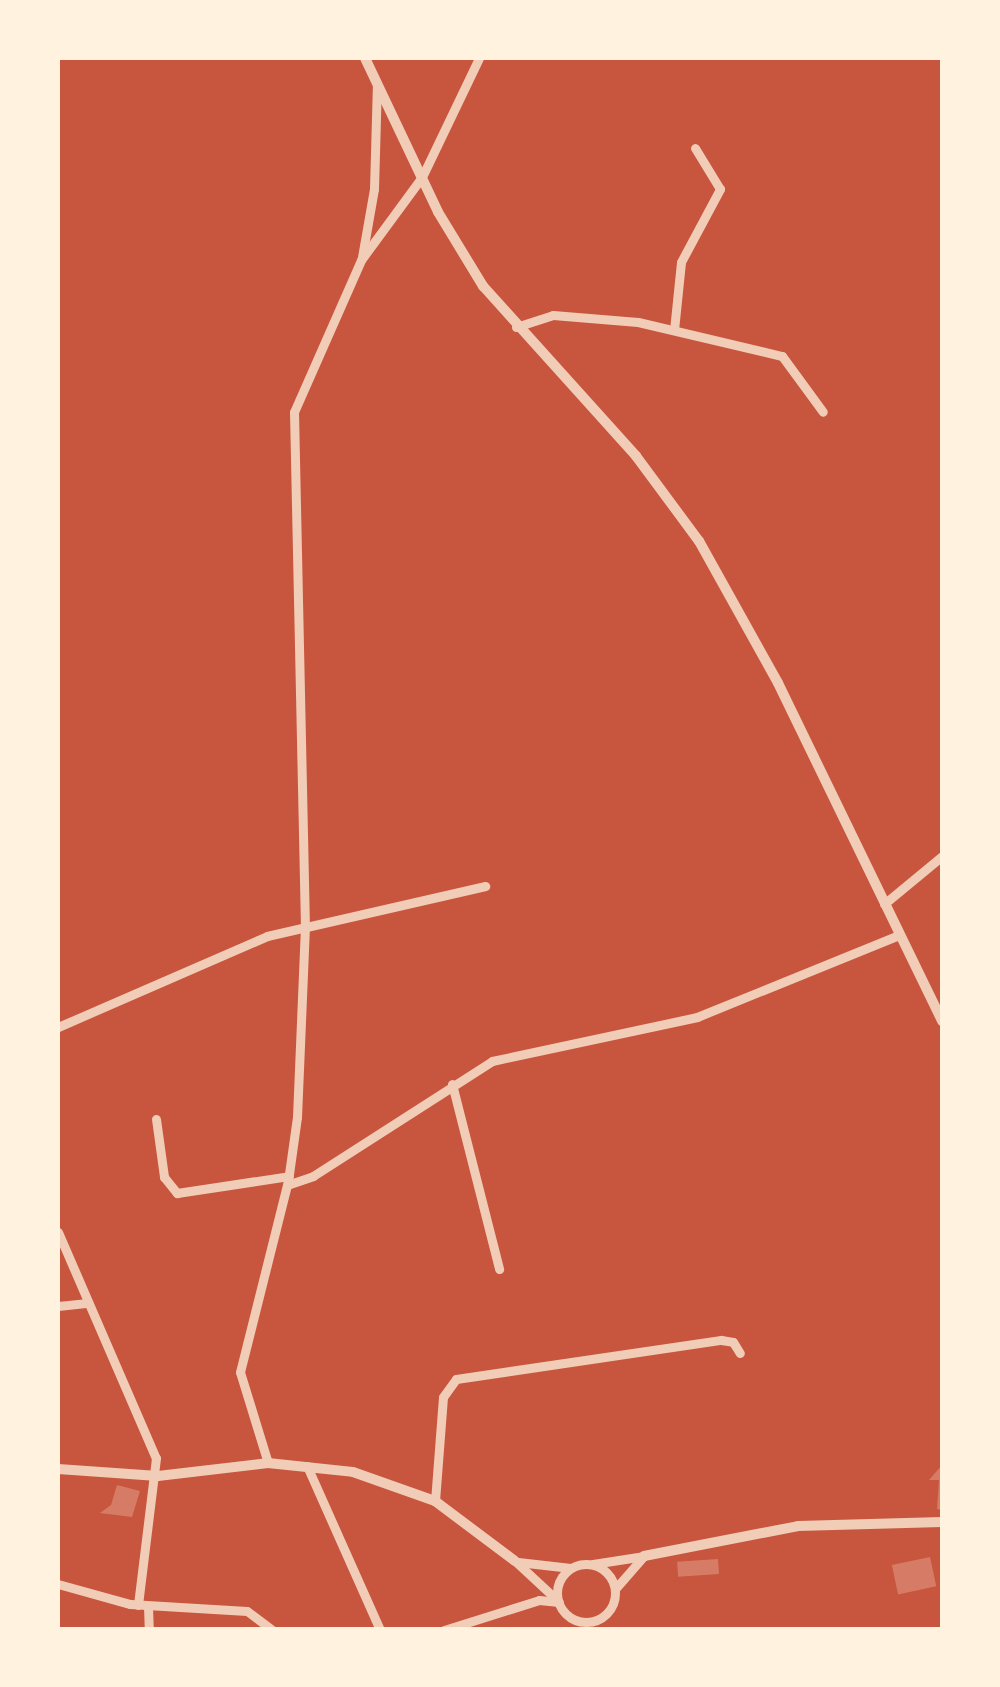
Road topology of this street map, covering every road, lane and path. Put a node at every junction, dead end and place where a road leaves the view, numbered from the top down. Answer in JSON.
{"nodes":[{"id":1,"x":365,"y":58,"type":"edge"},
{"id":2,"x":480,"y":58,"type":"edge"},
{"id":3,"x":377,"y":84,"type":"junction"},
{"id":4,"x":695,"y":148,"type":"dead end"},
{"id":5,"x":422,"y":177,"type":"junction"},
{"id":6,"x":361,"y":260,"type":"junction"},
{"id":7,"x":516,"y":327,"type":"junction"},
{"id":8,"x":674,"y":330,"type":"junction"},
{"id":9,"x":824,"y":412,"type":"dead end"},
{"id":10,"x":942,"y":856,"type":"edge"},
{"id":11,"x":486,"y":886,"type":"dead end"},
{"id":12,"x":884,"y":904,"type":"junction"},
{"id":13,"x":305,"y":928,"type":"junction"},
{"id":14,"x":898,"y":935,"type":"junction"},
{"id":15,"x":942,"y":1021,"type":"edge"},
{"id":16,"x":58,"y":1027,"type":"edge"},
{"id":17,"x":452,"y":1084,"type":"junction"},
{"id":18,"x":156,"y":1119,"type":"dead end"},
{"id":19,"x":288,"y":1180,"type":"junction"},
{"id":20,"x":58,"y":1232,"type":"edge"},
{"id":21,"x":499,"y":1269,"type":"dead end"},
{"id":22,"x":88,"y":1304,"type":"junction"},
{"id":23,"x":58,"y":1306,"type":"edge"},
{"id":24,"x":740,"y":1354,"type":"dead end"},
{"id":25,"x":268,"y":1463,"type":"junction"},
{"id":26,"x":308,"y":1466,"type":"junction"},
{"id":27,"x":58,"y":1468,"type":"edge"},
{"id":28,"x":158,"y":1476,"type":"junction"},
{"id":29,"x":436,"y":1501,"type":"junction"},
{"id":30,"x":942,"y":1522,"type":"edge"},
{"id":31,"x":644,"y":1556,"type":"junction"},
{"id":32,"x":515,"y":1561,"type":"junction"},
{"id":33,"x":590,"y":1564,"type":"junction"},
{"id":34,"x":571,"y":1568,"type":"junction"},
{"id":35,"x":58,"y":1584,"type":"edge"},
{"id":36,"x":616,"y":1589,"type":"junction"},
{"id":37,"x":558,"y":1602,"type":"junction"},
{"id":38,"x":143,"y":1605,"type":"junction"},
{"id":39,"x":570,"y":1618,"type":"junction"},
{"id":40,"x":598,"y":1625,"type":"edge"},
{"id":41,"x":145,"y":1628,"type":"edge"},
{"id":42,"x":272,"y":1630,"type":"edge"},
{"id":43,"x":380,"y":1630,"type":"edge"},
{"id":44,"x":444,"y":1630,"type":"edge"},
{"id":45,"x":576,"y":1630,"type":"edge"}],
"edges":[{"from":1,"to":3,"type":"street"},
{"from":2,"to":5,"type":"street"},
{"from":3,"to":5,"type":"street"},
{"from":3,"to":6,"type":"street"},
{"from":4,"to":8,"type":"street"},
{"from":5,"to":6,"type":"street"},
{"from":5,"to":7,"type":"street"},
{"from":6,"to":13,"type":"street"},
{"from":7,"to":8,"type":"street"},
{"from":7,"to":12,"type":"street"},
{"from":8,"to":9,"type":"street"},
{"from":10,"to":12,"type":"street"},
{"from":11,"to":13,"type":"street"},
{"from":12,"to":14,"type":"street"},
{"from":13,"to":16,"type":"street"},
{"from":13,"to":19,"type":"street"},
{"from":14,"to":15,"type":"street"},
{"from":14,"to":17,"type":"street"},
{"from":17,"to":19,"type":"street"},
{"from":17,"to":21,"type":"street"},
{"from":18,"to":19,"type":"street"},
{"from":19,"to":25,"type":"street"},
{"from":20,"to":22,"type":"street"},
{"from":22,"to":23,"type":"street"},
{"from":22,"to":28,"type":"street"},
{"from":24,"to":29,"type":"street"},
{"from":25,"to":26,"type":"street"},
{"from":25,"to":28,"type":"street"},
{"from":26,"to":29,"type":"street"},
{"from":26,"to":43,"type":"street"},
{"from":27,"to":28,"type":"street"},
{"from":28,"to":38,"type":"street"},
{"from":29,"to":32,"type":"street"},
{"from":30,"to":31,"type":"street"},
{"from":31,"to":33,"type":"street"},
{"from":31,"to":36,"type":"street"},
{"from":32,"to":34,"type":"street"},
{"from":32,"to":37,"type":"street"},
{"from":33,"to":34,"type":"street"},
{"from":33,"to":36,"type":"street"},
{"from":34,"to":37,"type":"street"},
{"from":35,"to":38,"type":"street"},
{"from":36,"to":40,"type":"street"},
{"from":37,"to":39,"type":"street"},
{"from":37,"to":44,"type":"street"},
{"from":38,"to":41,"type":"street"},
{"from":38,"to":42,"type":"street"},
{"from":39,"to":40,"type":"street"},
{"from":39,"to":45,"type":"street"}]}
